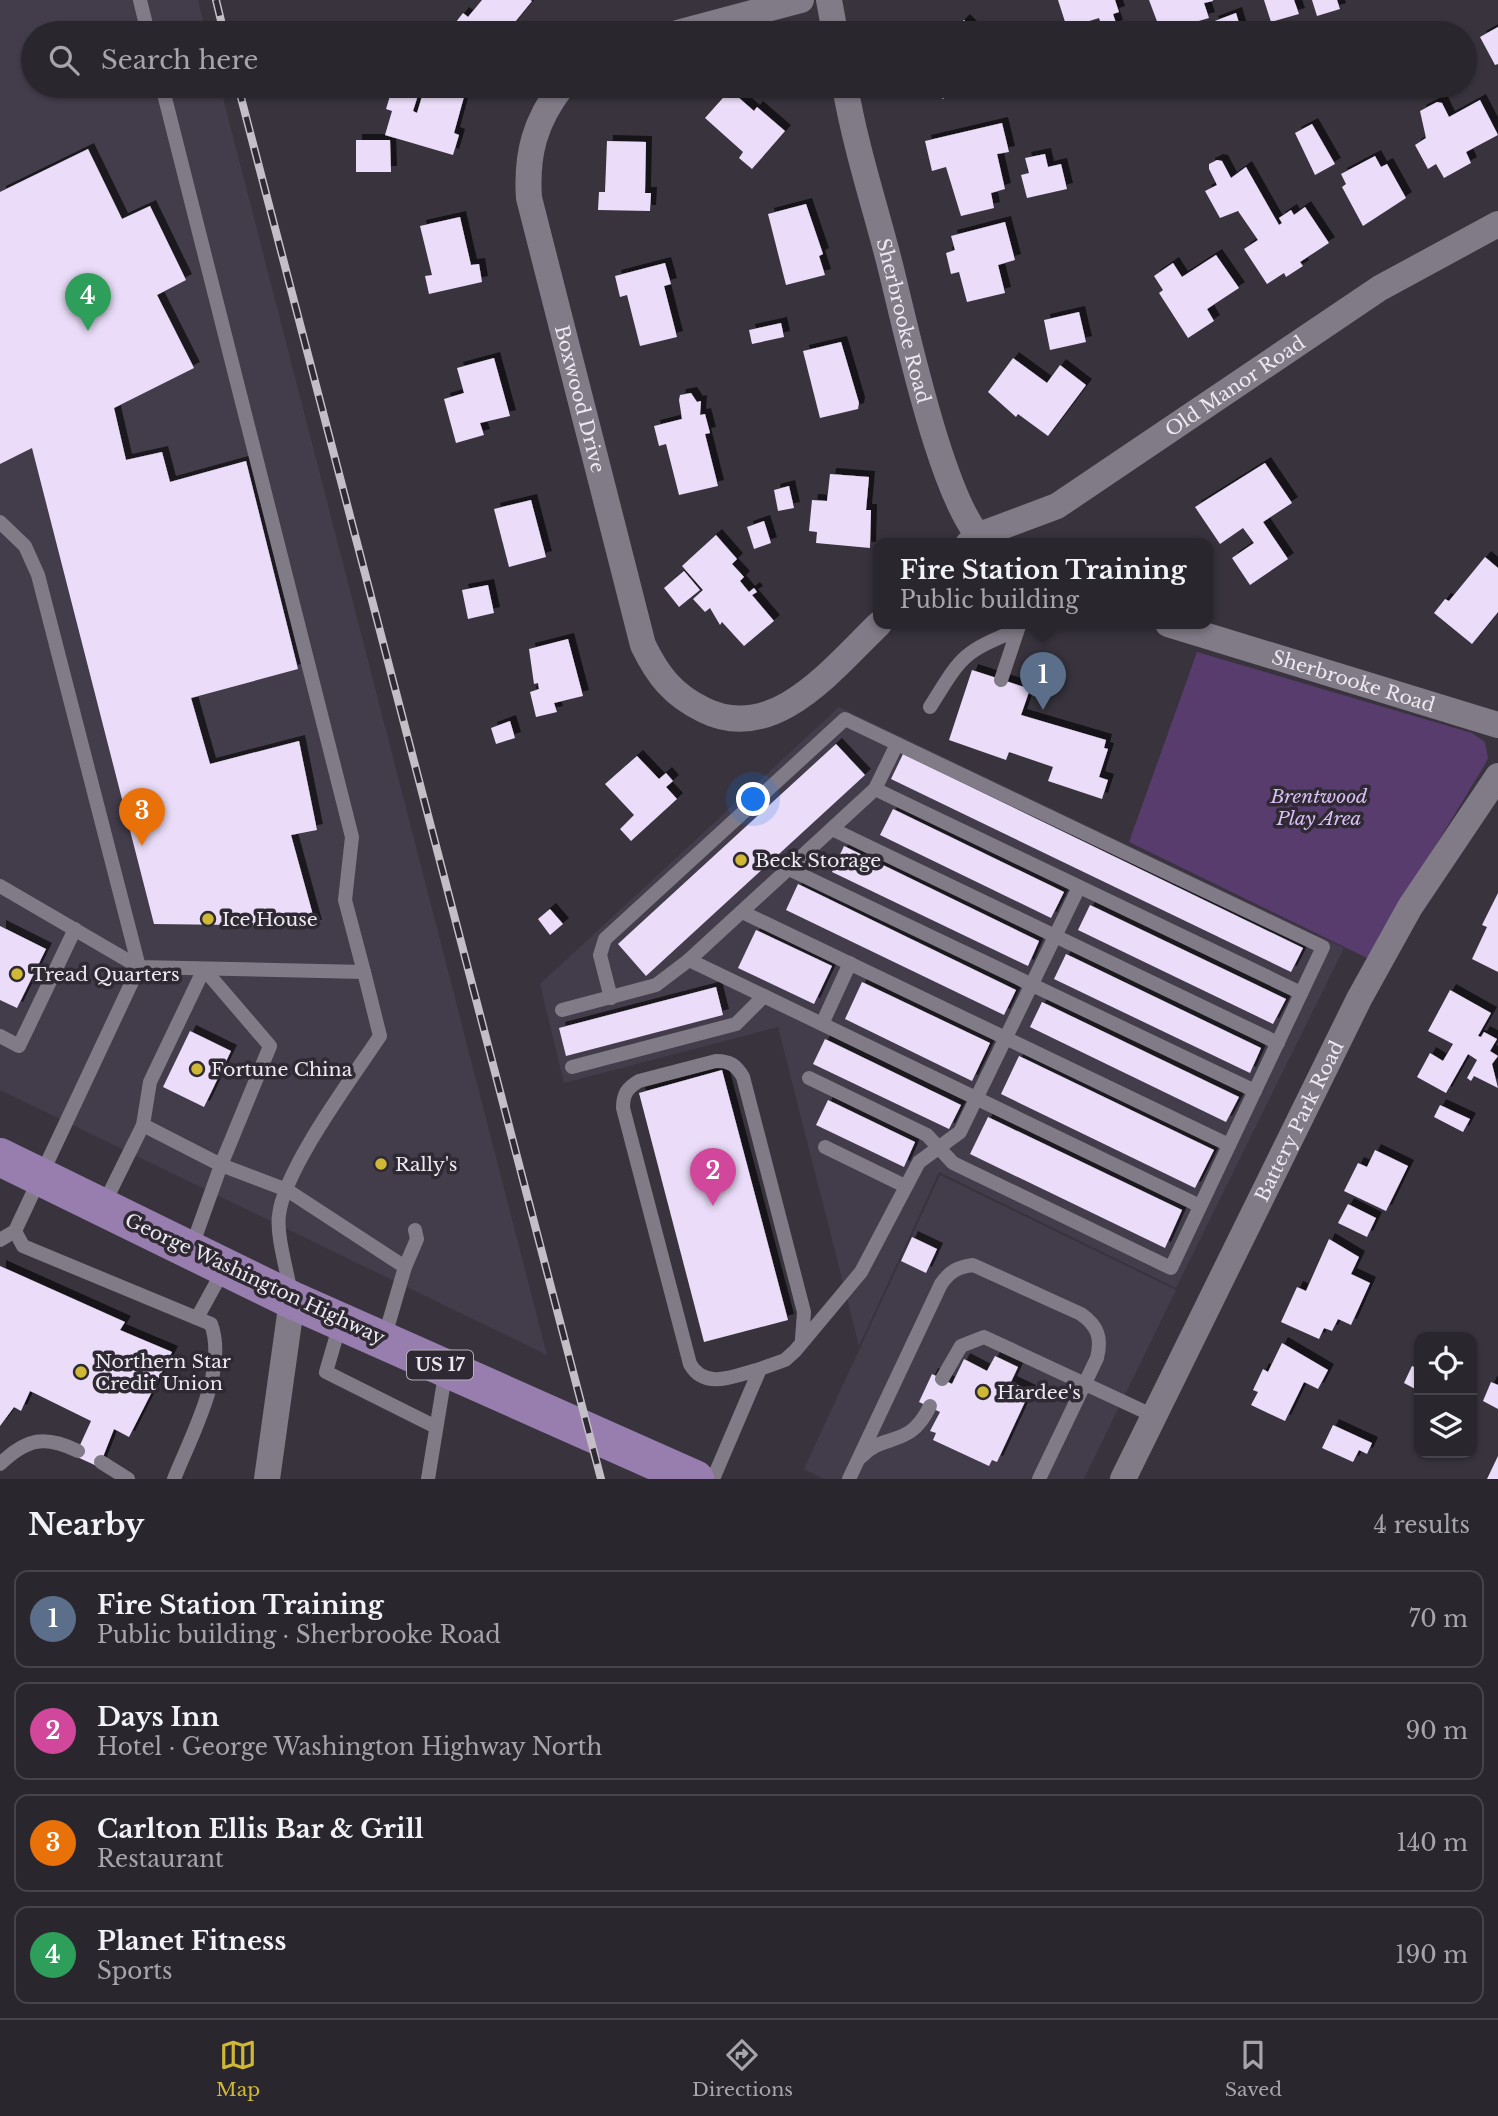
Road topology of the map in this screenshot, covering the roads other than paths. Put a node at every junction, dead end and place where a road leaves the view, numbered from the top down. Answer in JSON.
{"nodes":[{"id":1,"x":140,"y":0,"type":"edge"},
{"id":2,"x":801,"y":0,"type":"edge"},
{"id":3,"x":829,"y":0,"type":"edge"},
{"id":4,"x":145,"y":21,"type":"edge"},
{"id":5,"x":722,"y":21,"type":"edge"},
{"id":6,"x":833,"y":21,"type":"edge"},
{"id":7,"x":165,"y":98,"type":"edge"},
{"id":8,"x":554,"y":98,"type":"edge"},
{"id":9,"x":848,"y":98,"type":"edge"},
{"id":10,"x":1498,"y":224,"type":"edge"},
{"id":11,"x":0,"y":522,"type":"edge"},
{"id":12,"x":976,"y":538,"type":"edge"},
{"id":13,"x":984,"y":538,"type":"edge"},
{"id":14,"x":874,"y":629,"type":"edge"},
{"id":15,"x":1014,"y":629,"type":"edge"},
{"id":16,"x":1017,"y":629,"type":"edge"},
{"id":17,"x":1184,"y":629,"type":"edge"},
{"id":18,"x":1001,"y":680,"type":"dead end"},
{"id":19,"x":930,"y":707,"type":"dead end"},
{"id":20,"x":1498,"y":725,"type":"edge"},
{"id":21,"x":897,"y":744,"type":"junction"},
{"id":22,"x":1498,"y":776,"type":"edge"},
{"id":23,"x":875,"y":789,"type":"junction"},
{"id":24,"x":832,"y":829,"type":"junction"},
{"id":25,"x":789,"y":869,"type":"junction"},
{"id":26,"x":0,"y":886,"type":"edge"},
{"id":27,"x":1079,"y":887,"type":"junction"},
{"id":28,"x":742,"y":912,"type":"junction"},
{"id":29,"x":75,"y":929,"type":"junction"},
{"id":30,"x":1056,"y":936,"type":"junction"},
{"id":31,"x":689,"y":961,"type":"junction"},
{"id":32,"x":850,"y":963,"type":"junction"},
{"id":33,"x":139,"y":967,"type":"junction"},
{"id":34,"x":204,"y":969,"type":"junction"},
{"id":35,"x":364,"y":972,"type":"junction"},
{"id":36,"x":1032,"y":985,"type":"junction"},
{"id":37,"x":1301,"y":993,"type":"junction"},
{"id":38,"x":764,"y":996,"type":"junction"},
{"id":39,"x":611,"y":998,"type":"junction"},
{"id":40,"x":562,"y":1010,"type":"dead end"},
{"id":41,"x":822,"y":1024,"type":"junction"},
{"id":42,"x":0,"y":1036,"type":"edge"},
{"id":43,"x":1006,"y":1038,"type":"junction"},
{"id":44,"x":1278,"y":1042,"type":"junction"},
{"id":45,"x":572,"y":1066,"type":"dead end"},
{"id":46,"x":809,"y":1079,"type":"dead end"},
{"id":47,"x":1255,"y":1091,"type":"junction"},
{"id":48,"x":977,"y":1099,"type":"junction"},
{"id":49,"x":143,"y":1125,"type":"junction"},
{"id":50,"x":1229,"y":1145,"type":"junction"},
{"id":51,"x":825,"y":1147,"type":"dead end"},
{"id":52,"x":939,"y":1148,"type":"junction"},
{"id":53,"x":0,"y":1157,"type":"edge"},
{"id":54,"x":221,"y":1165,"type":"junction"},
{"id":55,"x":42,"y":1177,"type":"junction"},
{"id":56,"x":905,"y":1186,"type":"junction"},
{"id":57,"x":287,"y":1190,"type":"junction"},
{"id":58,"x":1200,"y":1206,"type":"junction"},
{"id":59,"x":103,"y":1207,"type":"junction"},
{"id":60,"x":415,"y":1230,"type":"dead end"},
{"id":61,"x":15,"y":1231,"type":"junction"},
{"id":62,"x":0,"y":1240,"type":"edge"},
{"id":63,"x":191,"y":1250,"type":"junction"},
{"id":64,"x":225,"y":1267,"type":"junction"},
{"id":65,"x":405,"y":1267,"type":"junction"},
{"id":66,"x":292,"y":1300,"type":"junction"},
{"id":67,"x":197,"y":1318,"type":"junction"},
{"id":68,"x":341,"y":1322,"type":"junction"},
{"id":69,"x":802,"y":1339,"type":"junction"},
{"id":70,"x":384,"y":1340,"type":"junction"},
{"id":71,"x":446,"y":1368,"type":"junction"},
{"id":72,"x":760,"y":1369,"type":"junction"},
{"id":73,"x":942,"y":1379,"type":"dead end"},
{"id":74,"x":1085,"y":1383,"type":"junction"},
{"id":75,"x":929,"y":1406,"type":"dead end"},
{"id":76,"x":1154,"y":1416,"type":"junction"},
{"id":77,"x":436,"y":1427,"type":"junction"},
{"id":78,"x":78,"y":1451,"type":"dead end"},
{"id":79,"x":101,"y":1462,"type":"dead end"},
{"id":80,"x":0,"y":1464,"type":"edge"},
{"id":81,"x":856,"y":1464,"type":"junction"},
{"id":82,"x":128,"y":1479,"type":"edge"},
{"id":83,"x":174,"y":1479,"type":"edge"},
{"id":84,"x":267,"y":1479,"type":"edge"},
{"id":85,"x":428,"y":1479,"type":"edge"},
{"id":86,"x":695,"y":1479,"type":"edge"},
{"id":87,"x":713,"y":1479,"type":"edge"},
{"id":88,"x":849,"y":1479,"type":"edge"},
{"id":89,"x":1039,"y":1479,"type":"edge"},
{"id":90,"x":1123,"y":1479,"type":"edge"}],
"edges":[{"from":1,"to":4,"type":"lane"},
{"from":2,"to":5,"type":"street"},
{"from":3,"to":6,"type":"street"},
{"from":7,"to":35,"type":"lane"},
{"from":8,"to":14,"type":"street","name":"Boxwood Drive"},
{"from":9,"to":12,"type":"street","name":"Sherbrooke Road"},
{"from":10,"to":13,"type":"street","name":"Old Manor Road"},
{"from":11,"to":33,"type":"lane"},
{"from":15,"to":19,"type":"lane"},
{"from":16,"to":18,"type":"lane"},
{"from":17,"to":20,"type":"street","name":"Sherbrooke Road"},
{"from":21,"to":23,"type":"lane"},
{"from":21,"to":37,"type":"lane"},
{"from":21,"to":39,"type":"lane"},
{"from":22,"to":76,"type":"street","name":"Battery Park Road"},
{"from":23,"to":24,"type":"lane"},
{"from":23,"to":27,"type":"lane"},
{"from":24,"to":25,"type":"lane"},
{"from":24,"to":30,"type":"lane"},
{"from":25,"to":28,"type":"lane"},
{"from":25,"to":36,"type":"lane"},
{"from":26,"to":29,"type":"lane"},
{"from":27,"to":30,"type":"lane"},
{"from":27,"to":37,"type":"lane"},
{"from":28,"to":31,"type":"lane"},
{"from":28,"to":32,"type":"lane"},
{"from":29,"to":33,"type":"lane"},
{"from":29,"to":42,"type":"lane"},
{"from":30,"to":36,"type":"lane"},
{"from":30,"to":44,"type":"lane"},
{"from":31,"to":38,"type":"lane"},
{"from":31,"to":39,"type":"lane"},
{"from":32,"to":41,"type":"lane"},
{"from":32,"to":43,"type":"lane"},
{"from":33,"to":34,"type":"lane"},
{"from":33,"to":55,"type":"lane"},
{"from":34,"to":35,"type":"lane"},
{"from":34,"to":49,"type":"lane"},
{"from":34,"to":54,"type":"lane"},
{"from":35,"to":57,"type":"lane"},
{"from":36,"to":43,"type":"lane"},
{"from":36,"to":47,"type":"lane"},
{"from":37,"to":44,"type":"lane"},
{"from":38,"to":41,"type":"lane"},
{"from":38,"to":45,"type":"lane"},
{"from":39,"to":40,"type":"lane"},
{"from":41,"to":48,"type":"lane"},
{"from":43,"to":48,"type":"lane"},
{"from":43,"to":50,"type":"lane"},
{"from":44,"to":47,"type":"lane"},
{"from":46,"to":52,"type":"lane"},
{"from":47,"to":50,"type":"lane"},
{"from":48,"to":52,"type":"lane"},
{"from":48,"to":58,"type":"lane"},
{"from":49,"to":54,"type":"lane"},
{"from":49,"to":59,"type":"lane"},
{"from":50,"to":58,"type":"lane"},
{"from":51,"to":56,"type":"lane"},
{"from":52,"to":56,"type":"lane"},
{"from":52,"to":58,"type":"lane"},
{"from":53,"to":55,"type":"main road","name":"George Washington Highway","number":"US 17"},
{"from":54,"to":57,"type":"lane"},
{"from":54,"to":63,"type":"lane"},
{"from":55,"to":59,"type":"main road","name":"George Washington Highway","number":"US 17"},
{"from":55,"to":61,"type":"lane"},
{"from":56,"to":69,"type":"lane"},
{"from":57,"to":65,"type":"lane"},
{"from":57,"to":66,"type":"lane"},
{"from":59,"to":63,"type":"main road","name":"George Washington Highway","number":"US 17"},
{"from":60,"to":65,"type":"lane"},
{"from":61,"to":62,"type":"lane"},
{"from":61,"to":67,"type":"lane"},
{"from":63,"to":64,"type":"main road","name":"George Washington Highway","number":"US 17"},
{"from":64,"to":66,"type":"main road","name":"George Washington Highway","number":"US 17"},
{"from":64,"to":67,"type":"lane"},
{"from":65,"to":70,"type":"lane"},
{"from":66,"to":68,"type":"main road","name":"George Washington Highway","number":"US 17"},
{"from":66,"to":84,"type":"street"},
{"from":67,"to":83,"type":"lane"},
{"from":68,"to":70,"type":"main road","name":"George Washington Highway","number":"US 17"},
{"from":68,"to":77,"type":"lane"},
{"from":69,"to":72,"type":"lane"},
{"from":69,"to":72,"type":"lane"},
{"from":70,"to":71,"type":"main road","name":"George Washington Highway","number":"US 17"},
{"from":71,"to":77,"type":"lane"},
{"from":71,"to":86,"type":"main road","name":"George Washington Highway","number":"US 17"},
{"from":72,"to":87,"type":"lane"},
{"from":73,"to":74,"type":"lane"},
{"from":74,"to":76,"type":"lane"},
{"from":74,"to":81,"type":"lane"},
{"from":74,"to":89,"type":"lane"},
{"from":75,"to":81,"type":"lane"},
{"from":76,"to":90,"type":"street","name":"Battery Park Road"},
{"from":77,"to":85,"type":"lane"},
{"from":78,"to":80,"type":"lane"},
{"from":79,"to":82,"type":"lane"},
{"from":81,"to":88,"type":"lane"}]}
